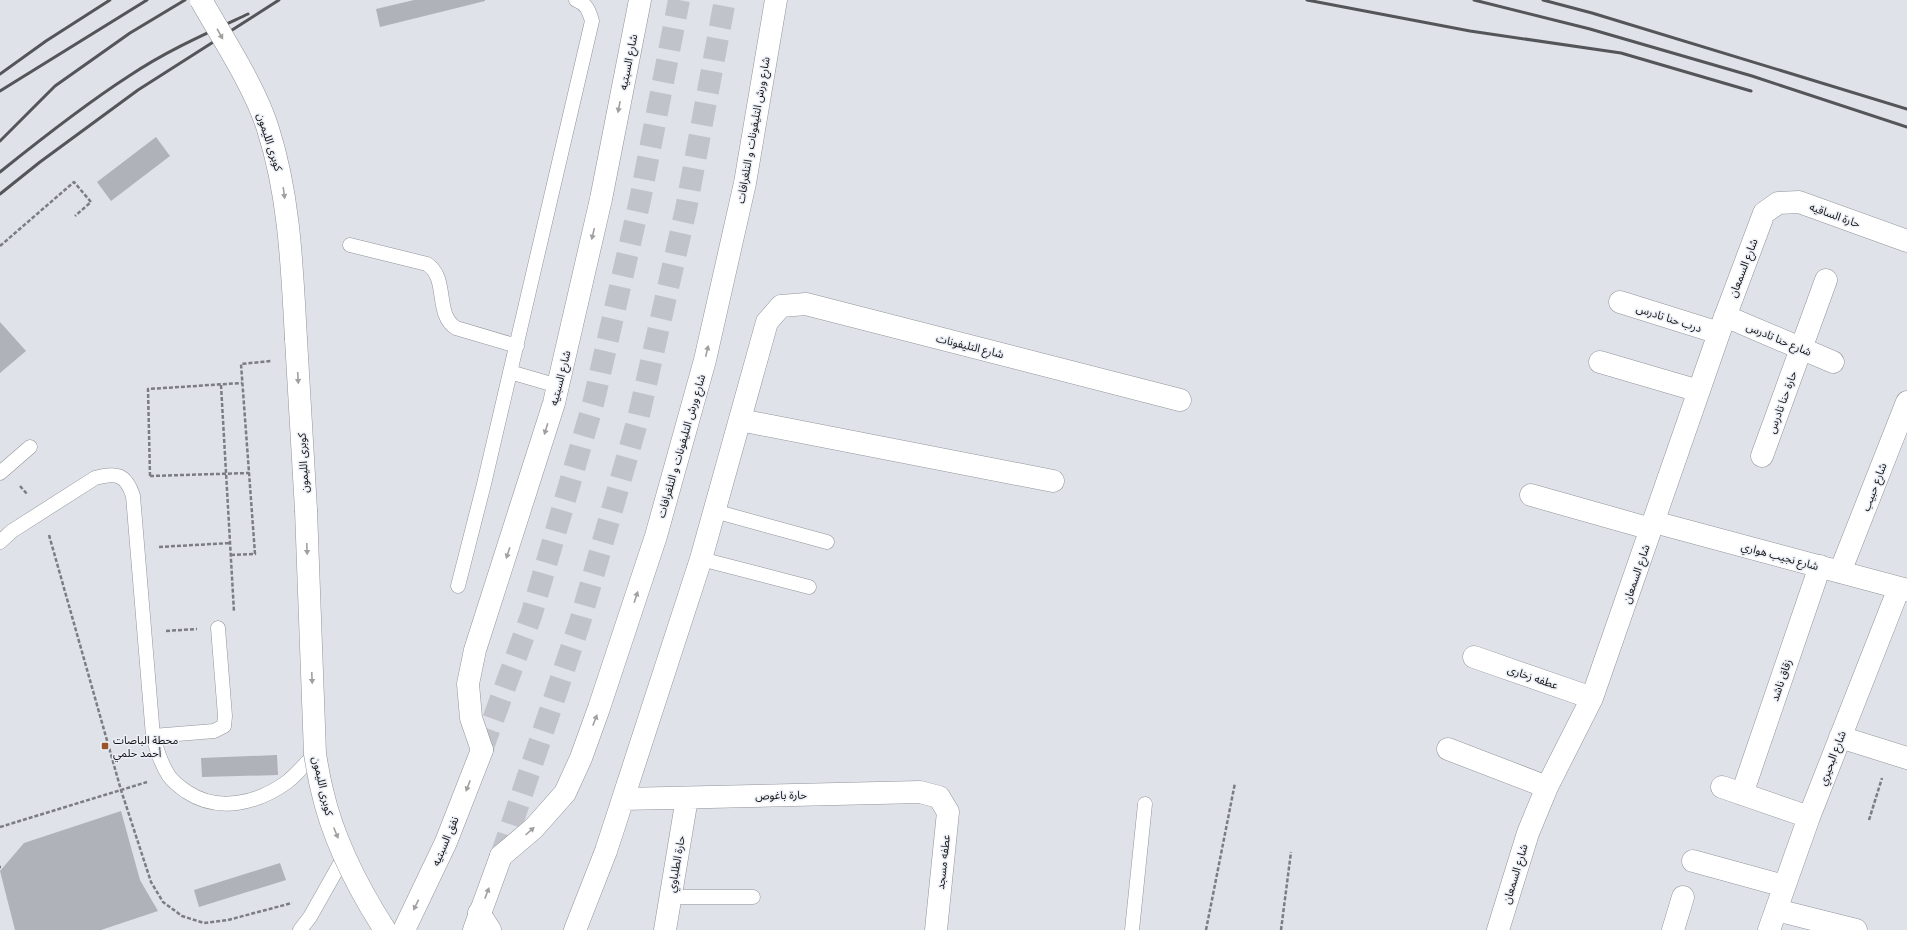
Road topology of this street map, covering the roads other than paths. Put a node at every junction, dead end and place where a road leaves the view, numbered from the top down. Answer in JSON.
{"nodes":[{"id":1,"x":201,"y":0,"type":"edge"},
{"id":2,"x":576,"y":0,"type":"edge"},
{"id":3,"x":640,"y":0,"type":"edge"},
{"id":4,"x":776,"y":0,"type":"edge"},
{"id":5,"x":1764,"y":213,"type":"joint"},
{"id":6,"x":1907,"y":241,"type":"edge"},
{"id":7,"x":350,"y":245,"type":"dead end"},
{"id":8,"x":1826,"y":280,"type":"dead end"},
{"id":9,"x":1620,"y":302,"type":"dead end"},
{"id":10,"x":1722,"y":325,"type":"junction"},
{"id":11,"x":517,"y":346,"type":"junction"},
{"id":12,"x":1801,"y":348,"type":"junction"},
{"id":13,"x":1600,"y":362,"type":"dead end"},
{"id":14,"x":1833,"y":362,"type":"dead end"},
{"id":15,"x":510,"y":372,"type":"junction"},
{"id":16,"x":558,"y":386,"type":"junction"},
{"id":17,"x":1698,"y":391,"type":"junction"},
{"id":18,"x":1180,"y":400,"type":"dead end"},
{"id":19,"x":1907,"y":402,"type":"edge"},
{"id":20,"x":740,"y":420,"type":"junction"},
{"id":21,"x":30,"y":447,"type":"dead end"},
{"id":22,"x":1762,"y":456,"type":"dead end"},
{"id":23,"x":0,"y":474,"type":"edge"},
{"id":24,"x":1053,"y":481,"type":"dead end"},
{"id":25,"x":1531,"y":495,"type":"dead end"},
{"id":26,"x":714,"y":511,"type":"junction"},
{"id":27,"x":1653,"y":525,"type":"junction"},
{"id":28,"x":0,"y":542,"type":"edge"},
{"id":29,"x":827,"y":542,"type":"dead end"},
{"id":30,"x":700,"y":559,"type":"junction"},
{"id":31,"x":1820,"y":566,"type":"junction"},
{"id":32,"x":1840,"y":572,"type":"junction"},
{"id":33,"x":458,"y":586,"type":"dead end"},
{"id":34,"x":809,"y":587,"type":"dead end"},
{"id":35,"x":1903,"y":589,"type":"edge"},
{"id":36,"x":218,"y":628,"type":"road end"},
{"id":37,"x":1474,"y":657,"type":"dead end"},
{"id":38,"x":1592,"y":698,"type":"junction"},
{"id":39,"x":153,"y":736,"type":"junction"},
{"id":40,"x":1840,"y":737,"type":"junction"},
{"id":41,"x":1448,"y":749,"type":"dead end"},
{"id":42,"x":482,"y":750,"type":"joint"},
{"id":43,"x":315,"y":754,"type":"junction"},
{"id":44,"x":1899,"y":756,"type":"edge"},
{"id":45,"x":1547,"y":787,"type":"junction"},
{"id":46,"x":939,"y":797,"type":"joint"},
{"id":47,"x":687,"y":798,"type":"junction"},
{"id":48,"x":623,"y":799,"type":"junction"},
{"id":49,"x":1145,"y":804,"type":"dead end"},
{"id":50,"x":1809,"y":817,"type":"junction"},
{"id":51,"x":345,"y":855,"type":"junction"},
{"id":52,"x":1693,"y":861,"type":"dead end"},
{"id":53,"x":1784,"y":886,"type":"junction"},
{"id":54,"x":670,"y":897,"type":"junction"},
{"id":55,"x":753,"y":897,"type":"dead end"},
{"id":56,"x":1683,"y":897,"type":"dead end"},
{"id":57,"x":1773,"y":920,"type":"edge"},
{"id":58,"x":481,"y":924,"type":"edge"},
{"id":59,"x":300,"y":930,"type":"edge"},
{"id":60,"x":385,"y":930,"type":"edge"},
{"id":61,"x":404,"y":930,"type":"edge"},
{"id":62,"x":576,"y":930,"type":"edge"},
{"id":63,"x":665,"y":930,"type":"edge"},
{"id":64,"x":936,"y":930,"type":"edge"},
{"id":65,"x":1132,"y":930,"type":"edge"},
{"id":66,"x":1498,"y":930,"type":"edge"},
{"id":67,"x":1673,"y":930,"type":"edge"},
{"id":68,"x":1856,"y":930,"type":"edge"}],
"edges":[{"from":1,"to":43,"type":"street","name":"كوبرى الليمون","one_way":true,"bridge":true},
{"from":2,"to":11,"type":"lane"},
{"from":3,"to":16,"type":"street","name":"شارع السبتيه","one_way":true},
{"from":58,"to":4,"type":"street","name":"شارع ورش التليفونات و التلغرافات","one_way":true},
{"from":5,"to":6,"type":"street","name":"حارة الساقيه"},
{"from":5,"to":10,"type":"street","name":"شارع السمعان"},
{"from":7,"to":11,"type":"lane"},
{"from":8,"to":12,"type":"street","name":"حارة حنا تادرس"},
{"from":9,"to":10,"type":"street","name":"درب حنا تادرس"},
{"from":10,"to":12,"type":"street","name":"شارع حنا تادرس"},
{"from":10,"to":17,"type":"street","name":"شارع السمعان"},
{"from":11,"to":15,"type":"lane"},
{"from":12,"to":14,"type":"street","name":"شارع حنا تادرس"},
{"from":12,"to":22,"type":"street","name":"حارة حنا تادرس"},
{"from":13,"to":17,"type":"street"},
{"from":15,"to":16,"type":"lane"},
{"from":15,"to":33,"type":"lane"},
{"from":16,"to":42,"type":"street","name":"شارع السبتيه","one_way":true},
{"from":17,"to":27,"type":"street","name":"شارع السمعان"},
{"from":18,"to":20,"type":"street","name":"شارع التليفونات"},
{"from":19,"to":32,"type":"street","name":"شارع حبيب"},
{"from":20,"to":24,"type":"street"},
{"from":20,"to":26,"type":"street"},
{"from":21,"to":23,"type":"lane"},
{"from":25,"to":27,"type":"street","name":"شارع نجيب هواري"},
{"from":26,"to":29,"type":"lane"},
{"from":26,"to":30,"type":"street"},
{"from":27,"to":31,"type":"street","name":"شارع نجيب هواري"},
{"from":27,"to":38,"type":"street","name":"شارع السمعان"},
{"from":28,"to":39,"type":"lane"},
{"from":30,"to":34,"type":"lane"},
{"from":30,"to":48,"type":"street"},
{"from":31,"to":32,"type":"street","name":"شارع نجيب هواري"},
{"from":31,"to":50,"type":"street","name":"زقاق ناشد"},
{"from":32,"to":35,"type":"street","name":"شارع نجيب هواري"},
{"from":35,"to":40,"type":"street","name":"شارع البحيري"},
{"from":36,"to":39,"type":"lane"},
{"from":37,"to":38,"type":"street","name":"عطفه زخارى"},
{"from":38,"to":45,"type":"street","name":"شارع السمعان"},
{"from":39,"to":43,"type":"lane"},
{"from":40,"to":44,"type":"street"},
{"from":40,"to":50,"type":"street","name":"شارع البحيري"},
{"from":41,"to":45,"type":"street"},
{"from":42,"to":61,"type":"street","name":"نفق السبتيه","one_way":true},
{"from":43,"to":51,"type":"street","name":"كوبرى الليمون","one_way":true,"bridge":true},
{"from":45,"to":66,"type":"street","name":"شارع السمعان"},
{"from":46,"to":47,"type":"street","name":"حارة باغوص"},
{"from":46,"to":64,"type":"street","name":"عطفه مسجد"},
{"from":47,"to":48,"type":"street","name":"حارة باغوص"},
{"from":47,"to":54,"type":"street","name":"حارة الطلباوي"},
{"from":48,"to":62,"type":"street"},
{"from":49,"to":65,"type":"lane"},
{"from":50,"to":53,"type":"street","name":"شارع البحيري"},
{"from":51,"to":59,"type":"lane"},
{"from":51,"to":60,"type":"street","name":"كوبرى الليمون","bridge":true},
{"from":52,"to":53,"type":"street"},
{"from":53,"to":57,"type":"street","name":"شارع البحيري"},
{"from":54,"to":55,"type":"lane"},
{"from":54,"to":63,"type":"street","name":"حارة الطلباوي"},
{"from":56,"to":67,"type":"street"},
{"from":57,"to":68,"type":"street"}]}
